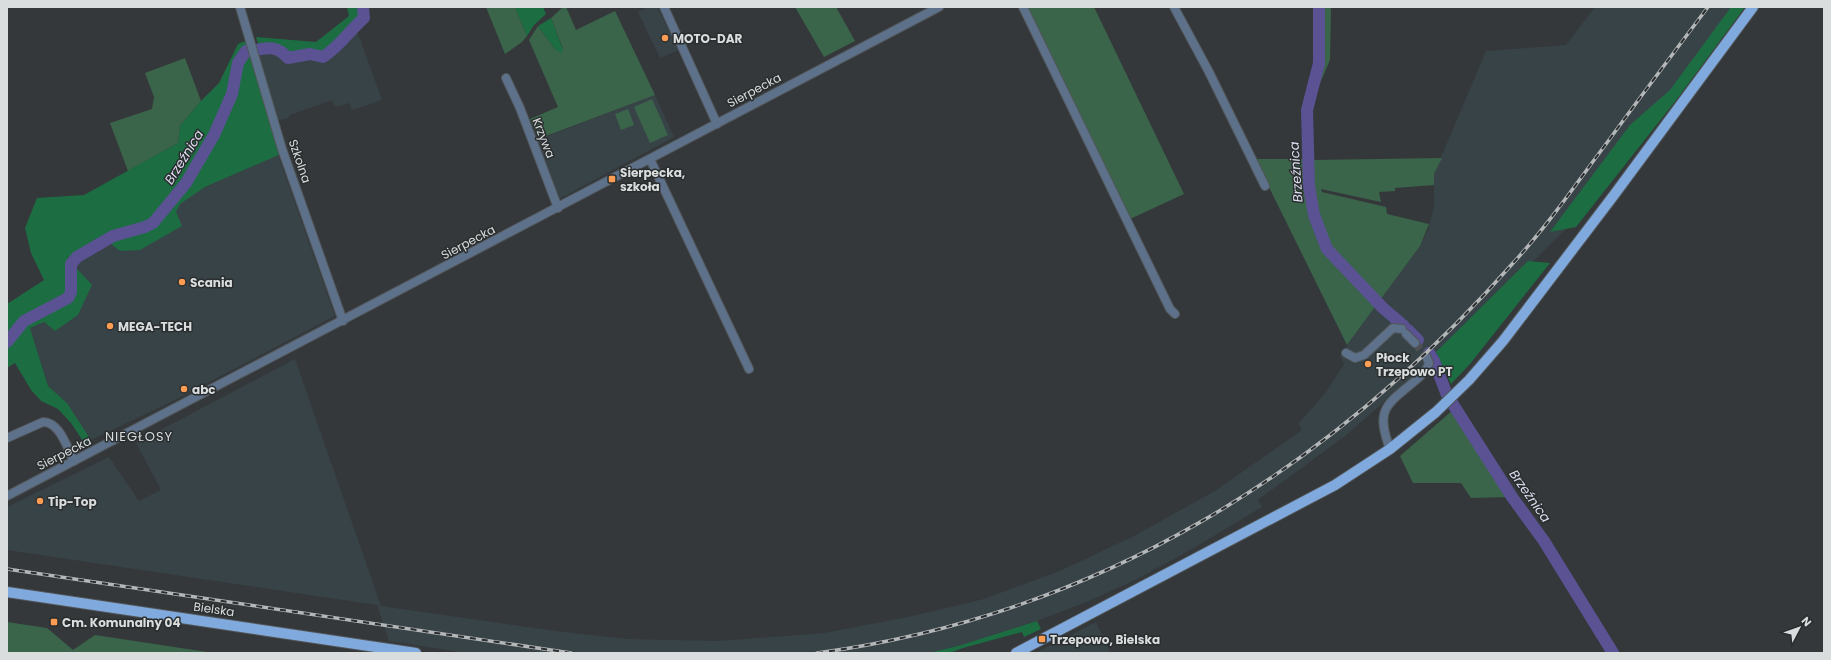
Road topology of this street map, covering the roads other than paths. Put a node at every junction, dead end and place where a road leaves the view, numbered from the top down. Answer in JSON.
{"nodes":[{"id":1,"x":240,"y":7,"type":"edge"},
{"id":2,"x":664,"y":7,"type":"edge"},
{"id":3,"x":939,"y":7,"type":"edge"},
{"id":4,"x":1023,"y":7,"type":"edge"},
{"id":5,"x":1174,"y":7,"type":"edge"},
{"id":6,"x":1753,"y":7,"type":"edge"},
{"id":7,"x":506,"y":78,"type":"dead end"},
{"id":8,"x":717,"y":124,"type":"junction"},
{"id":9,"x":650,"y":159,"type":"junction"},
{"id":10,"x":1265,"y":186,"type":"dead end"},
{"id":11,"x":558,"y":208,"type":"junction"},
{"id":12,"x":1175,"y":314,"type":"dead end"},
{"id":13,"x":343,"y":320,"type":"junction"},
{"id":14,"x":1415,"y":343,"type":"tunnel mouth"},
{"id":15,"x":1346,"y":353,"type":"dead end"},
{"id":16,"x":1426,"y":356,"type":"dead end"},
{"id":17,"x":749,"y":369,"type":"dead end"},
{"id":18,"x":7,"y":438,"type":"edge"},
{"id":19,"x":1390,"y":449,"type":"junction"},
{"id":20,"x":74,"y":461,"type":"junction"},
{"id":21,"x":7,"y":496,"type":"edge"},
{"id":22,"x":7,"y":592,"type":"edge"},
{"id":23,"x":416,"y":653,"type":"edge"},
{"id":24,"x":1016,"y":653,"type":"edge"}],
"edges":[{"from":1,"to":13,"type":"street","name":"Szkolna"},
{"from":2,"to":8,"type":"street"},
{"from":3,"to":8,"type":"street","name":"Sierpecka"},
{"from":4,"to":12,"type":"street"},
{"from":5,"to":10,"type":"street"},
{"from":6,"to":19,"type":"main road"},
{"from":7,"to":11,"type":"street","name":"Krzywa"},
{"from":8,"to":9,"type":"street","name":"Sierpecka"},
{"from":9,"to":11,"type":"street","name":"Sierpecka"},
{"from":9,"to":17,"type":"street"},
{"from":11,"to":13,"type":"street","name":"Sierpecka"},
{"from":13,"to":20,"type":"street","name":"Sierpecka"},
{"from":14,"to":15,"type":"street"},
{"from":16,"to":19,"type":"street"},
{"from":18,"to":20,"type":"street"},
{"from":19,"to":24,"type":"main road"},
{"from":20,"to":21,"type":"street","name":"Sierpecka"},
{"from":22,"to":23,"type":"main road","name":"Bielska"}]}
